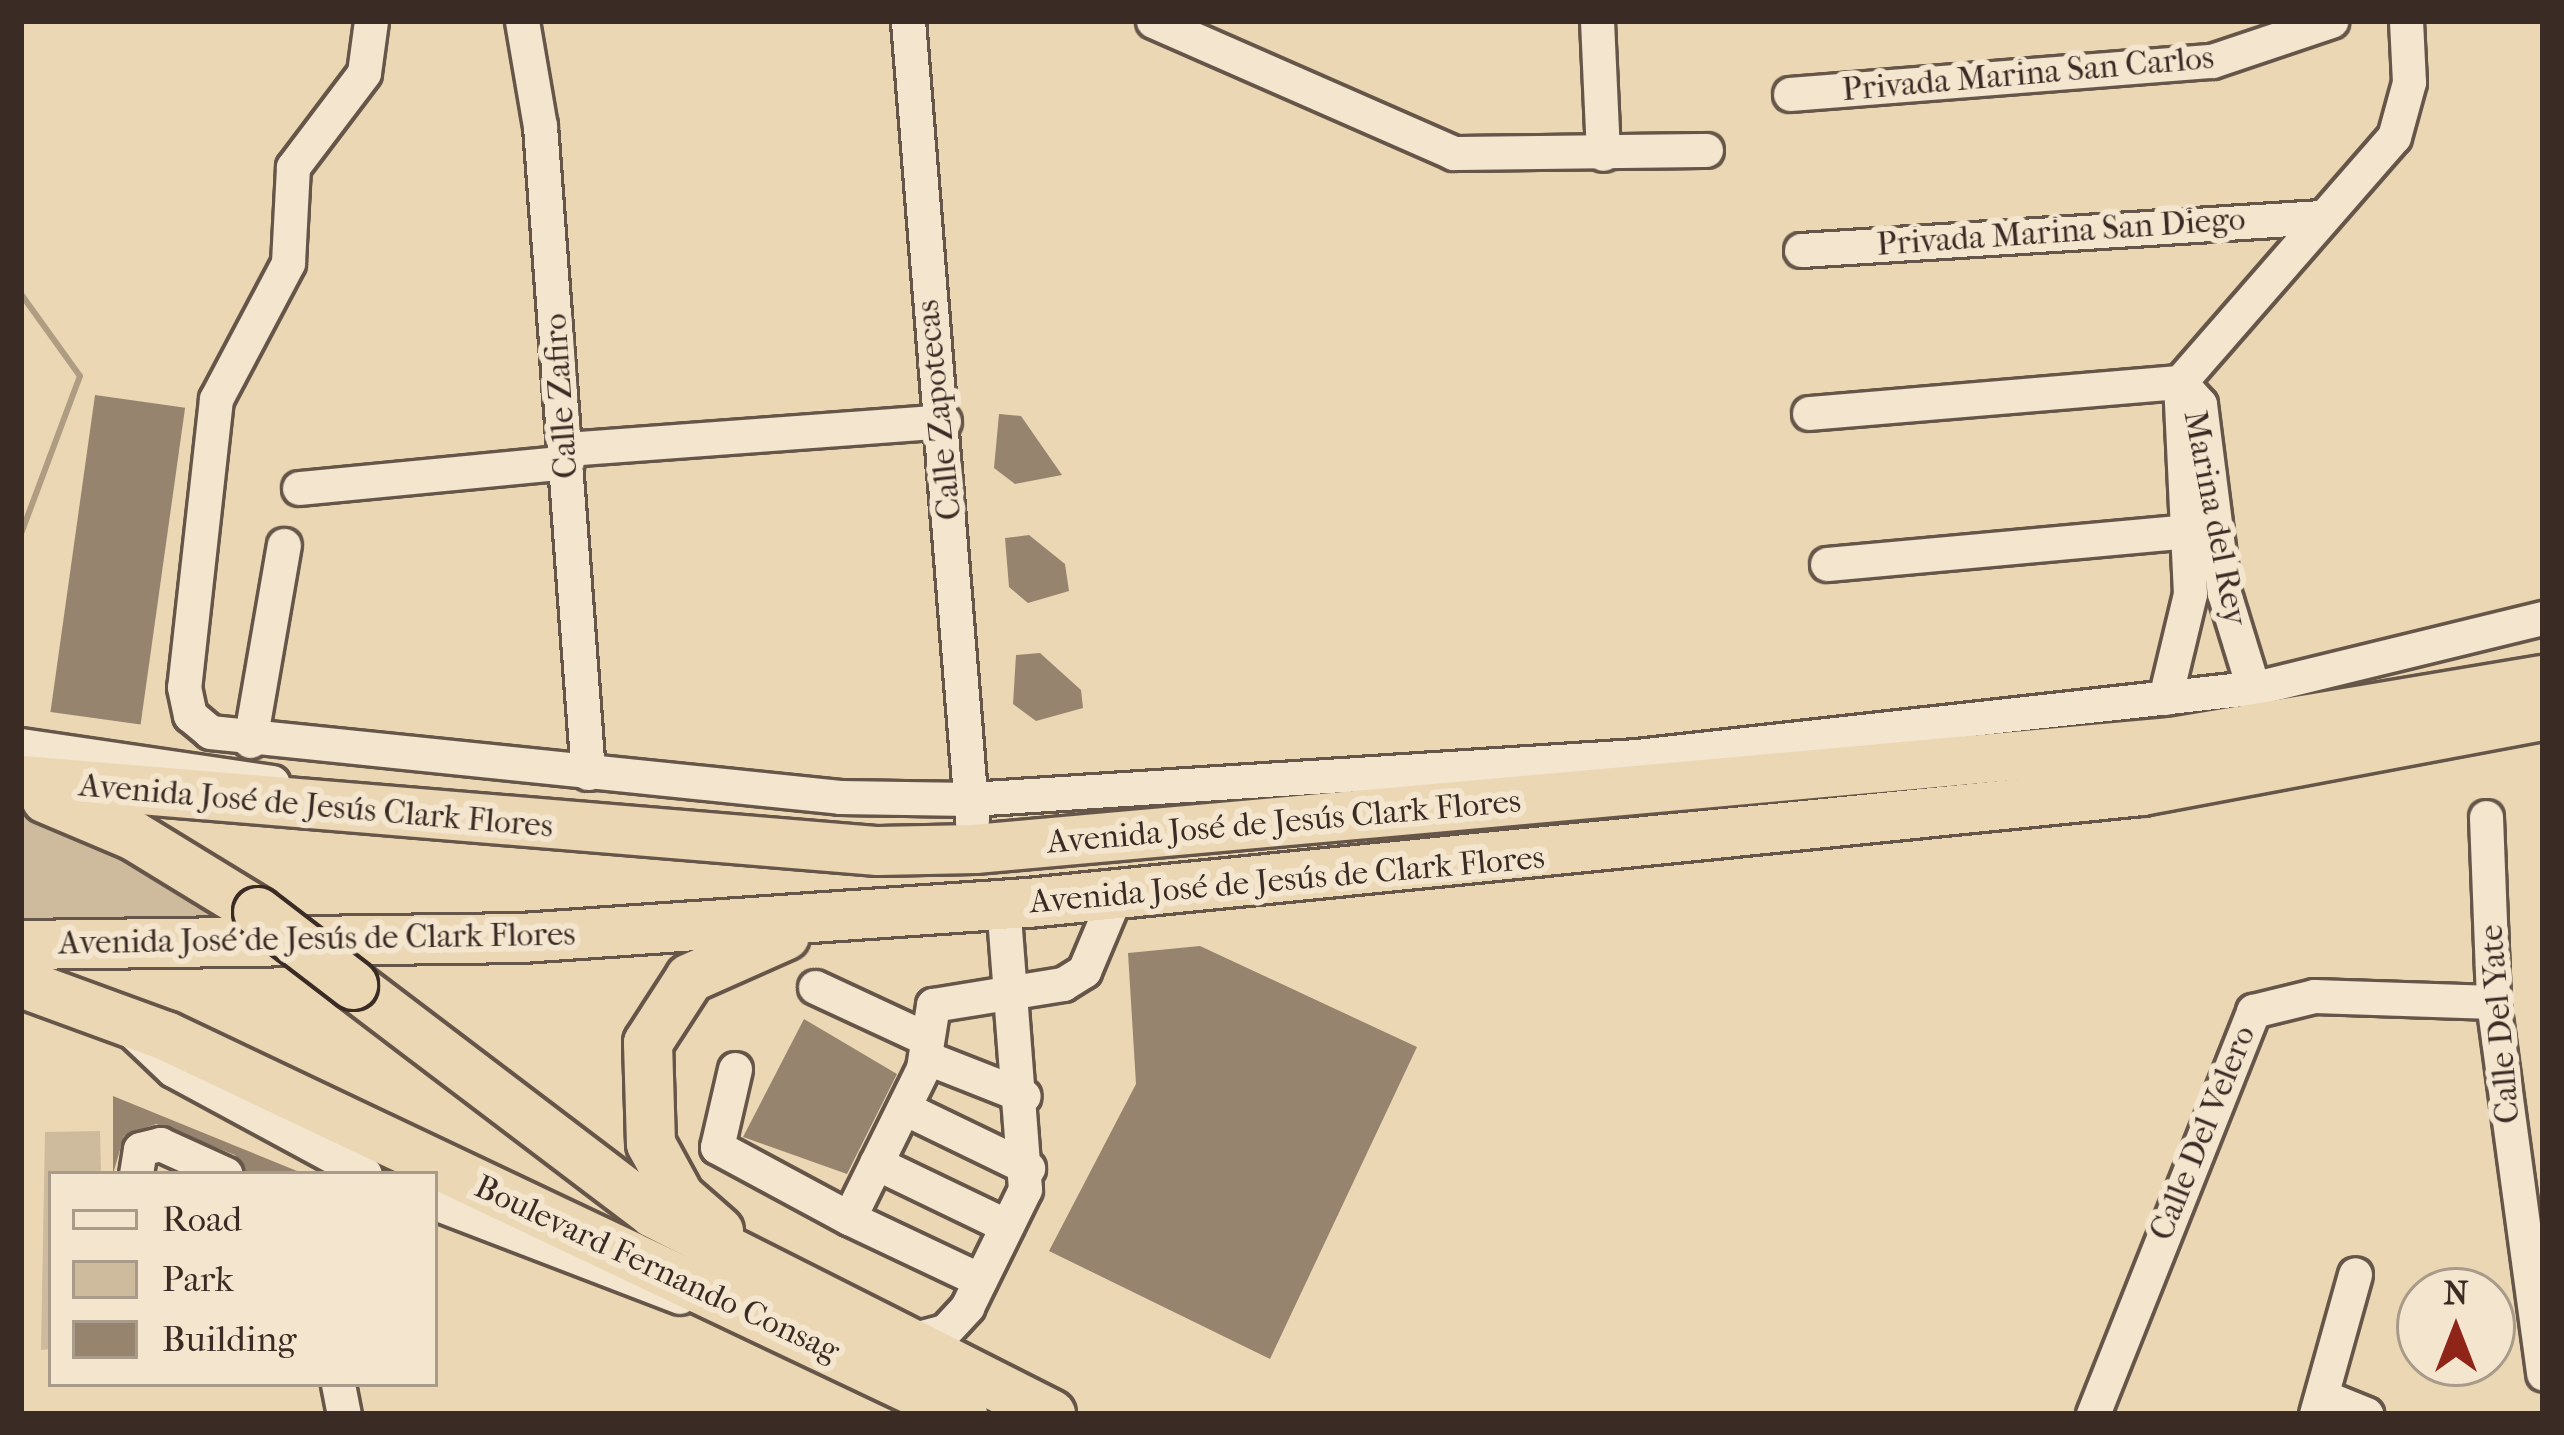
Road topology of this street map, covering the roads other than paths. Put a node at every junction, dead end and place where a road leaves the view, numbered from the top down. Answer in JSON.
{"nodes":[{"id":1,"x":371,"y":21,"type":"edge"},
{"id":2,"x":522,"y":21,"type":"edge"},
{"id":3,"x":908,"y":21,"type":"edge"},
{"id":4,"x":1153,"y":21,"type":"edge"},
{"id":5,"x":1597,"y":21,"type":"edge"},
{"id":6,"x":2331,"y":21,"type":"edge"},
{"id":7,"x":2406,"y":21,"type":"edge"},
{"id":8,"x":1790,"y":94,"type":"dead end"},
{"id":9,"x":1706,"y":150,"type":"dead end"},
{"id":10,"x":1603,"y":154,"type":"junction"},
{"id":11,"x":2321,"y":217,"type":"junction"},
{"id":12,"x":1801,"y":250,"type":"dead end"},
{"id":13,"x":2180,"y":382,"type":"junction"},
{"id":14,"x":1809,"y":413,"type":"dead end"},
{"id":15,"x":944,"y":421,"type":"junction"},
{"id":16,"x":566,"y":456,"type":"junction"},
{"id":17,"x":299,"y":488,"type":"dead end"},
{"id":18,"x":2201,"y":530,"type":"junction"},
{"id":19,"x":284,"y":544,"type":"dead end"},
{"id":20,"x":1827,"y":564,"type":"dead end"},
{"id":21,"x":2543,"y":618,"type":"edge"},
{"id":22,"x":2236,"y":636,"type":"junction"},
{"id":23,"x":2185,"y":639,"type":"junction"},
{"id":24,"x":2543,"y":680,"type":"edge"},
{"id":25,"x":2165,"y":698,"type":"junction"},
{"id":26,"x":2259,"y":709,"type":"junction"},
{"id":27,"x":2543,"y":716,"type":"edge"},
{"id":28,"x":2356,"y":718,"type":"junction"},
{"id":29,"x":1952,"y":719,"type":"junction"},
{"id":30,"x":250,"y":741,"type":"junction"},
{"id":31,"x":21,"y":745,"type":"edge"},
{"id":32,"x":2306,"y":765,"type":"junction"},
{"id":33,"x":1882,"y":767,"type":"junction"},
{"id":34,"x":588,"y":773,"type":"junction"},
{"id":35,"x":21,"y":780,"type":"edge"},
{"id":36,"x":2142,"y":791,"type":"junction"},
{"id":37,"x":21,"y":792,"type":"edge"},
{"id":38,"x":970,"y":799,"type":"junction"},
{"id":39,"x":389,"y":812,"type":"junction"},
{"id":40,"x":2486,"y":817,"type":"dead end"},
{"id":41,"x":1128,"y":837,"type":"junction"},
{"id":42,"x":975,"y":849,"type":"junction"},
{"id":43,"x":1116,"y":895,"type":"junction"},
{"id":44,"x":1015,"y":904,"type":"junction"},
{"id":45,"x":856,"y":916,"type":"junction"},
{"id":46,"x":21,"y":945,"type":"edge"},
{"id":47,"x":21,"y":983,"type":"edge"},
{"id":48,"x":815,"y":987,"type":"dead end"},
{"id":49,"x":1017,"y":989,"type":"junction"},
{"id":50,"x":2492,"y":1002,"type":"junction"},
{"id":51,"x":116,"y":1016,"type":"junction"},
{"id":52,"x":925,"y":1047,"type":"junction"},
{"id":53,"x":735,"y":1069,"type":"dead end"},
{"id":54,"x":1024,"y":1096,"type":"junction"},
{"id":55,"x":904,"y":1108,"type":"junction"},
{"id":56,"x":876,"y":1163,"type":"junction"},
{"id":57,"x":1028,"y":1168,"type":"junction"},
{"id":58,"x":208,"y":1169,"type":"edge"},
{"id":59,"x":137,"y":1171,"type":"edge"},
{"id":60,"x":355,"y":1171,"type":"edge"},
{"id":61,"x":438,"y":1204,"type":"edge"},
{"id":62,"x":849,"y":1218,"type":"junction"},
{"id":63,"x":1007,"y":1226,"type":"junction"},
{"id":64,"x":2355,"y":1274,"type":"dead end"},
{"id":65,"x":756,"y":1291,"type":"junction"},
{"id":66,"x":974,"y":1294,"type":"junction"},
{"id":67,"x":907,"y":1342,"type":"junction"},
{"id":68,"x":2543,"y":1374,"type":"edge"},
{"id":69,"x":981,"y":1401,"type":"edge"},
{"id":70,"x":2319,"y":1405,"type":"edge"},
{"id":71,"x":1052,"y":1414,"type":"edge"},
{"id":72,"x":2093,"y":1414,"type":"edge"},
{"id":73,"x":2366,"y":1414,"type":"edge"}],
"edges":[{"from":1,"to":30,"type":"street"},
{"from":2,"to":16,"type":"street","name":"Calle Zafiro"},
{"from":3,"to":15,"type":"street","name":"Calle Zapotecas"},
{"from":4,"to":10,"type":"street"},
{"from":5,"to":10,"type":"street"},
{"from":6,"to":8,"type":"street","name":"Privada Marina San Carlos"},
{"from":7,"to":11,"type":"street"},
{"from":9,"to":10,"type":"street"},
{"from":11,"to":12,"type":"street","name":"Privada Marina San Diego"},
{"from":11,"to":13,"type":"street"},
{"from":13,"to":14,"type":"street"},
{"from":13,"to":18,"type":"street","name":"Marina del Rey"},
{"from":15,"to":16,"type":"street"},
{"from":15,"to":38,"type":"street","name":"Calle Zapotecas"},
{"from":16,"to":17,"type":"street"},
{"from":16,"to":34,"type":"street","name":"Calle Zafiro"},
{"from":18,"to":20,"type":"street"},
{"from":18,"to":22,"type":"street","name":"Marina del Rey"},
{"from":18,"to":23,"type":"street","name":"Marina del Rey"},
{"from":19,"to":30,"type":"street"},
{"from":21,"to":26,"type":"street"},
{"from":22,"to":23,"type":"street"},
{"from":22,"to":26,"type":"street","name":"Marina del Rey"},
{"from":23,"to":25,"type":"street","name":"Marina del Rey"},
{"from":24,"to":28,"type":"highway","name":"Avenida José de Jesús Clark Flores"},
{"from":25,"to":26,"type":"street"},
{"from":25,"to":29,"type":"street"},
{"from":26,"to":28,"type":"highway","name":"Avenida José de Jesús Clark Flores"},
{"from":26,"to":33,"type":"highway","name":"Avenida José de Jesús Clark Flores"},
{"from":26,"to":36,"type":"street"},
{"from":27,"to":32,"type":"highway","name":"Avenida José de Jesús de Clark Flores"},
{"from":28,"to":32,"type":"highway"},
{"from":29,"to":33,"type":"street"},
{"from":29,"to":38,"type":"street"},
{"from":30,"to":34,"type":"street"},
{"from":31,"to":39,"type":"street"},
{"from":32,"to":36,"type":"highway","name":"Avenida José de Jesús de Clark Flores"},
{"from":33,"to":41,"type":"highway","name":"Avenida José de Jesús Clark Flores"},
{"from":34,"to":38,"type":"street"},
{"from":35,"to":39,"type":"highway","name":"Avenida José de Jesús Clark Flores"},
{"from":36,"to":43,"type":"highway","name":"Avenida José de Jesús de Clark Flores"},
{"from":37,"to":65,"type":"highway","name":"Boulevard Fernando Consag","bridge":true},
{"from":38,"to":42,"type":"street","name":"Calle Zapotecas"},
{"from":39,"to":42,"type":"highway","name":"Avenida José de Jesús Clark Flores"},
{"from":40,"to":50,"type":"street","name":"Calle Del Yate"},
{"from":41,"to":42,"type":"highway","name":"Avenida José de Jesús Clark Flores"},
{"from":41,"to":44,"type":"highway"},
{"from":43,"to":44,"type":"highway","name":"Avenida José de Jesús de Clark Flores"},
{"from":43,"to":49,"type":"street"},
{"from":44,"to":45,"type":"highway","name":"Avenida José de Jesús de Clark Flores"},
{"from":44,"to":49,"type":"street"},
{"from":45,"to":46,"type":"highway","name":"Avenida José de Jesús de Clark Flores"},
{"from":45,"to":65,"type":"highway"},
{"from":47,"to":51,"type":"highway","name":"Boulevard Fernando Consag"},
{"from":48,"to":52,"type":"street"},
{"from":49,"to":52,"type":"street"},
{"from":49,"to":54,"type":"street"},
{"from":50,"to":68,"type":"street","name":"Calle Del Yate"},
{"from":50,"to":72,"type":"street","name":"Calle Del Velero"},
{"from":51,"to":60,"type":"street"},
{"from":51,"to":65,"type":"highway","name":"Boulevard Fernando Consag"},
{"from":52,"to":54,"type":"street"},
{"from":52,"to":55,"type":"street"},
{"from":53,"to":62,"type":"street"},
{"from":54,"to":57,"type":"street"},
{"from":55,"to":56,"type":"street"},
{"from":55,"to":57,"type":"street"},
{"from":56,"to":62,"type":"street"},
{"from":56,"to":63,"type":"street"},
{"from":57,"to":63,"type":"street"},
{"from":58,"to":59,"type":"street"},
{"from":61,"to":65,"type":"street"},
{"from":62,"to":66,"type":"street"},
{"from":63,"to":66,"type":"street"},
{"from":64,"to":70,"type":"street"},
{"from":65,"to":67,"type":"highway","name":"Boulevard Fernando Consag"},
{"from":65,"to":69,"type":"highway","name":"Boulevard Fernando Consag"},
{"from":66,"to":67,"type":"street"},
{"from":66,"to":69,"type":"street"},
{"from":67,"to":69,"type":"highway","name":"Boulevard Fernando Consag"},
{"from":69,"to":71,"type":"highway","name":"Boulevard Fernando Consag"},
{"from":70,"to":73,"type":"street"}]}
